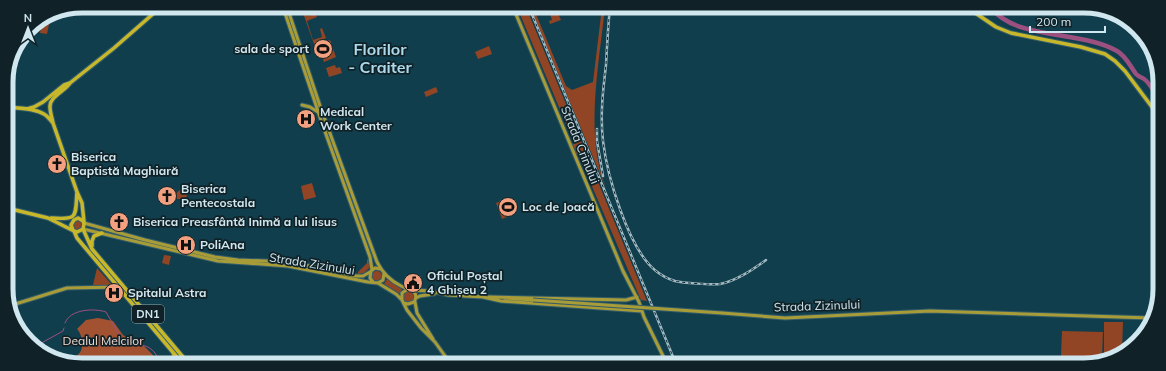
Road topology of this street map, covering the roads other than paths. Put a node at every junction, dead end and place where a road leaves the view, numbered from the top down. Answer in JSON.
{"nodes":[{"id":1,"x":154,"y":13,"type":"edge"},
{"id":2,"x":285,"y":13,"type":"edge"},
{"id":3,"x":289,"y":13,"type":"edge"},
{"id":4,"x":515,"y":13,"type":"edge"},
{"id":5,"x":975,"y":13,"type":"edge"},
{"id":6,"x":70,"y":83,"type":"junction"},
{"id":7,"x":302,"y":105,"type":"dead end"},
{"id":8,"x":13,"y":108,"type":"edge"},
{"id":9,"x":1153,"y":108,"type":"edge"},
{"id":10,"x":26,"y":109,"type":"junction"},
{"id":11,"x":318,"y":112,"type":"junction"},
{"id":12,"x":53,"y":123,"type":"junction"},
{"id":13,"x":77,"y":192,"type":"junction"},
{"id":14,"x":13,"y":209,"type":"edge"},
{"id":15,"x":48,"y":218,"type":"junction"},
{"id":16,"x":84,"y":222,"type":"junction"},
{"id":17,"x":83,"y":229,"type":"junction"},
{"id":18,"x":74,"y":230,"type":"junction"},
{"id":19,"x":102,"y":233,"type":"junction"},
{"id":20,"x":92,"y":249,"type":"junction"},
{"id":21,"x":381,"y":269,"type":"junction"},
{"id":22,"x":371,"y":271,"type":"junction"},
{"id":23,"x":384,"y":273,"type":"junction"},
{"id":24,"x":373,"y":282,"type":"junction"},
{"id":25,"x":378,"y":283,"type":"junction"},
{"id":26,"x":119,"y":287,"type":"junction"},
{"id":27,"x":411,"y":290,"type":"junction"},
{"id":28,"x":436,"y":294,"type":"junction"},
{"id":29,"x":483,"y":297,"type":"junction"},
{"id":30,"x":637,"y":297,"type":"junction"},
{"id":31,"x":415,"y":299,"type":"junction"},
{"id":32,"x":402,"y":301,"type":"junction"},
{"id":33,"x":15,"y":304,"type":"edge"},
{"id":34,"x":642,"y":311,"type":"junction"},
{"id":35,"x":1147,"y":318,"type":"edge"},
{"id":36,"x":435,"y":342,"type":"junction"},
{"id":37,"x":173,"y":352,"type":"junction"},
{"id":38,"x":175,"y":358,"type":"edge"},
{"id":39,"x":178,"y":358,"type":"edge"},
{"id":40,"x":184,"y":358,"type":"edge"},
{"id":41,"x":446,"y":358,"type":"edge"},
{"id":42,"x":664,"y":358,"type":"edge"}],
"edges":[{"from":1,"to":6,"type":"main road"},
{"from":2,"to":11,"type":"main road"},
{"from":3,"to":21,"type":"main road"},
{"from":4,"to":30,"type":"main road","name":"Strada Crinului"},
{"from":5,"to":9,"type":"main road"},
{"from":6,"to":10,"type":"main road"},
{"from":6,"to":12,"type":"main road"},
{"from":7,"to":11,"type":"main road"},
{"from":8,"to":10,"type":"main road"},
{"from":10,"to":12,"type":"main road"},
{"from":11,"to":22,"type":"main road"},
{"from":12,"to":13,"type":"main road"},
{"from":13,"to":15,"type":"main road"},
{"from":13,"to":16,"type":"main road"},
{"from":14,"to":15,"type":"main road"},
{"from":15,"to":18,"type":"main road"},
{"from":16,"to":17,"type":"main road"},
{"from":16,"to":18,"type":"main road"},
{"from":16,"to":22,"type":"main road","name":"Strada Zizinului"},
{"from":17,"to":18,"type":"main road"},
{"from":17,"to":19,"type":"main road","name":"Strada Zizinului"},
{"from":17,"to":20,"type":"main road","number":"DN1"},
{"from":18,"to":26,"type":"main road","number":"DN1"},
{"from":19,"to":20,"type":"main road"},
{"from":19,"to":24,"type":"main road","name":"Strada Zizinului"},
{"from":20,"to":40,"type":"main road","number":"DN1"},
{"from":21,"to":22,"type":"main road"},
{"from":21,"to":23,"type":"main road"},
{"from":22,"to":24,"type":"main road"},
{"from":23,"to":25,"type":"main road"},
{"from":23,"to":27,"type":"main road"},
{"from":24,"to":25,"type":"main road"},
{"from":25,"to":32,"type":"main road"},
{"from":26,"to":33,"type":"main road"},
{"from":26,"to":37,"type":"main road","number":"DN1"},
{"from":27,"to":28,"type":"main road","name":"Strada Zizinului"},
{"from":27,"to":31,"type":"main road"},
{"from":27,"to":32,"type":"main road"},
{"from":28,"to":29,"type":"main road","name":"Strada Zizinului"},
{"from":28,"to":31,"type":"main road","name":"Strada Zizinului"},
{"from":29,"to":30,"type":"main road","name":"Strada Zizinului"},
{"from":29,"to":34,"type":"main road","name":"Strada Zizinului"},
{"from":29,"to":35,"type":"main road","name":"Strada Zizinului","bridge":true},
{"from":30,"to":34,"type":"main road","name":"Strada Crinului"},
{"from":31,"to":32,"type":"main road"},
{"from":31,"to":36,"type":"main road"},
{"from":32,"to":36,"type":"main road"},
{"from":34,"to":42,"type":"main road","name":"Strada Crinului"},
{"from":36,"to":41,"type":"main road"},
{"from":37,"to":38,"type":"main road"},
{"from":37,"to":39,"type":"main road","number":"DN1"}]}
